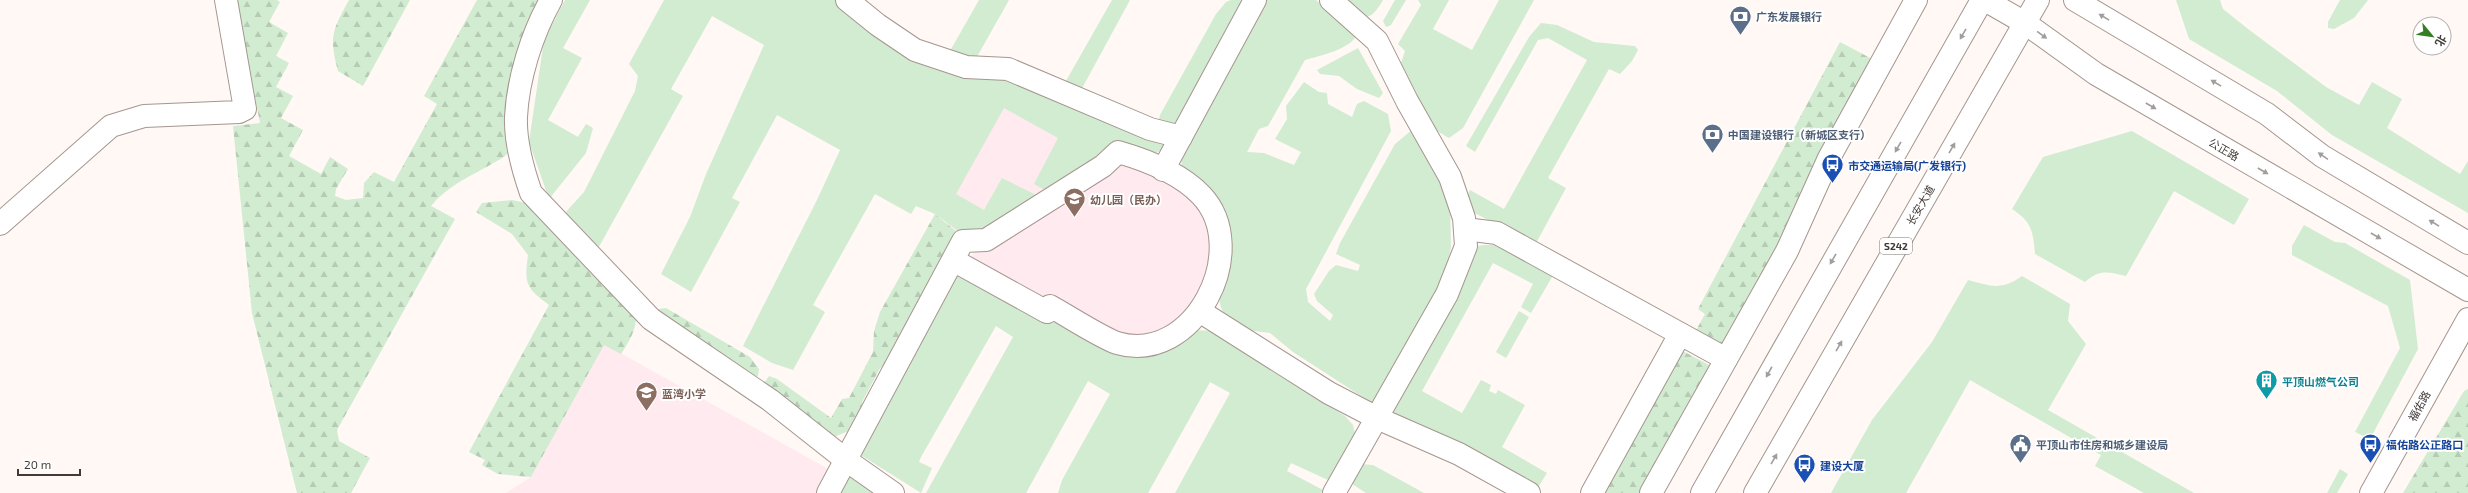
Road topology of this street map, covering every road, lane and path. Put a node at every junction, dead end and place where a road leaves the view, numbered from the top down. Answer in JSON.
{"nodes":[{"id":1,"x":226,"y":0,"type":"edge"},
{"id":2,"x":551,"y":0,"type":"edge"},
{"id":3,"x":847,"y":0,"type":"edge"},
{"id":4,"x":1255,"y":0,"type":"edge"},
{"id":5,"x":1331,"y":0,"type":"edge"},
{"id":6,"x":1916,"y":0,"type":"edge"},
{"id":7,"x":1982,"y":0,"type":"edge"},
{"id":8,"x":1985,"y":0,"type":"edge"},
{"id":9,"x":2038,"y":0,"type":"edge"},
{"id":10,"x":2075,"y":0,"type":"edge"},
{"id":11,"x":2025,"y":23,"type":"junction"},
{"id":12,"x":1181,"y":137,"type":"junction"},
{"id":13,"x":1163,"y":170,"type":"junction"},
{"id":14,"x":0,"y":224,"type":"edge"},
{"id":15,"x":1465,"y":229,"type":"junction"},
{"id":16,"x":2468,"y":243,"type":"edge"},
{"id":17,"x":953,"y":260,"type":"junction"},
{"id":18,"x":2468,"y":290,"type":"edge"},
{"id":19,"x":1201,"y":312,"type":"junction"},
{"id":20,"x":2468,"y":319,"type":"edge"},
{"id":21,"x":1680,"y":334,"type":"junction"},
{"id":22,"x":1726,"y":359,"type":"junction"},
{"id":23,"x":1377,"y":418,"type":"junction"},
{"id":24,"x":846,"y":460,"type":"junction"},
{"id":25,"x":828,"y":493,"type":"edge"},
{"id":26,"x":893,"y":493,"type":"edge"},
{"id":27,"x":1334,"y":493,"type":"edge"},
{"id":28,"x":1529,"y":493,"type":"edge"},
{"id":29,"x":1592,"y":493,"type":"edge"},
{"id":30,"x":1651,"y":493,"type":"edge"},
{"id":31,"x":1702,"y":493,"type":"edge"},
{"id":32,"x":1755,"y":493,"type":"edge"},
{"id":33,"x":2371,"y":493,"type":"edge"}],
"edges":[{"from":1,"to":14,"type":"street"},
{"from":2,"to":24,"type":"street"},
{"from":3,"to":12,"type":"street"},
{"from":4,"to":12,"type":"street"},
{"from":5,"to":15,"type":"street"},
{"from":6,"to":22,"type":"street"},
{"from":7,"to":31,"type":"street","one_way":true},
{"from":8,"to":11,"type":"street","name":"公正路"},
{"from":9,"to":11,"type":"street","name":"长安大道","number":"S242"},
{"from":16,"to":10,"type":"street","one_way":true},
{"from":11,"to":18,"type":"street","name":"公正路","one_way":true},
{"from":32,"to":11,"type":"street","name":"长安大道","number":"S242","one_way":true},
{"from":12,"to":13,"type":"street"},
{"from":13,"to":17,"type":"street"},
{"from":13,"to":19,"type":"street"},
{"from":15,"to":21,"type":"street"},
{"from":15,"to":23,"type":"street"},
{"from":17,"to":19,"type":"street"},
{"from":17,"to":24,"type":"street"},
{"from":19,"to":23,"type":"street"},
{"from":20,"to":33,"type":"street","name":"福佑路"},
{"from":21,"to":22,"type":"street"},
{"from":21,"to":29,"type":"street"},
{"from":22,"to":30,"type":"street"},
{"from":23,"to":27,"type":"street"},
{"from":23,"to":28,"type":"street"},
{"from":24,"to":25,"type":"street"},
{"from":24,"to":26,"type":"street"}]}
